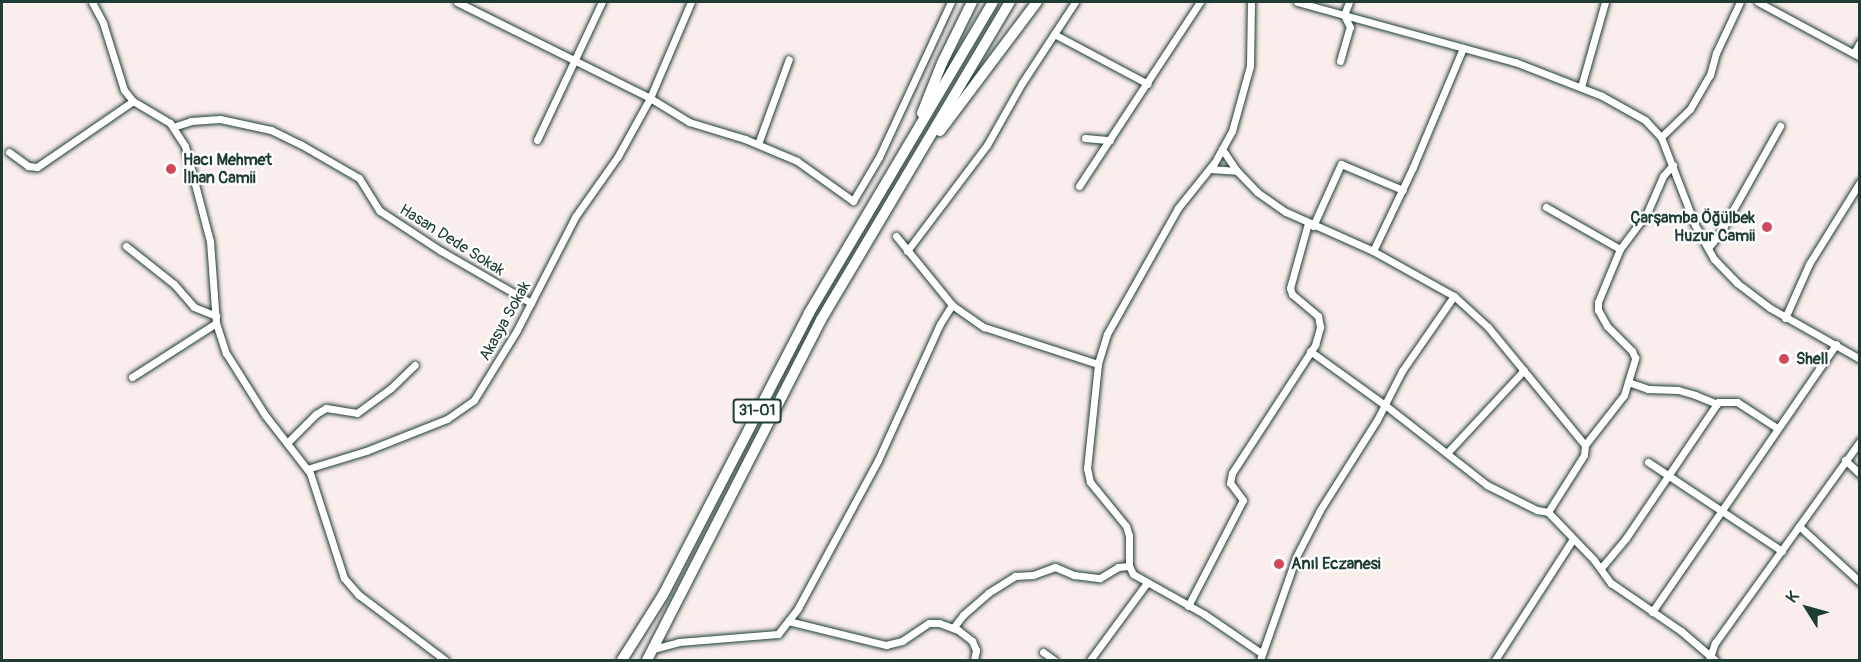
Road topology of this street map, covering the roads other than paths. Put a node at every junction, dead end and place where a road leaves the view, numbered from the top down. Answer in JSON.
{"nodes":[{"id":1,"x":92,"y":2,"type":"edge"},
{"id":2,"x":458,"y":2,"type":"edge"},
{"id":3,"x":602,"y":2,"type":"edge"},
{"id":4,"x":691,"y":2,"type":"edge"},
{"id":5,"x":951,"y":2,"type":"edge"},
{"id":6,"x":972,"y":2,"type":"edge"},
{"id":7,"x":993,"y":2,"type":"edge"},
{"id":8,"x":1010,"y":2,"type":"edge"},
{"id":9,"x":1037,"y":2,"type":"edge"},
{"id":10,"x":1075,"y":2,"type":"edge"},
{"id":11,"x":1200,"y":2,"type":"edge"},
{"id":12,"x":1251,"y":2,"type":"edge"},
{"id":13,"x":1297,"y":2,"type":"edge"},
{"id":14,"x":1349,"y":2,"type":"edge"},
{"id":15,"x":1605,"y":2,"type":"edge"},
{"id":16,"x":1740,"y":2,"type":"edge"},
{"id":17,"x":1758,"y":2,"type":"edge"},
{"id":18,"x":1344,"y":14,"type":"junction"},
{"id":19,"x":1054,"y":34,"type":"junction"},
{"id":20,"x":1860,"y":42,"type":"edge"},
{"id":21,"x":1463,"y":48,"type":"junction"},
{"id":22,"x":1857,"y":55,"type":"edge"},
{"id":23,"x":789,"y":59,"type":"dead end"},
{"id":24,"x":574,"y":61,"type":"junction"},
{"id":25,"x":1340,"y":61,"type":"dead end"},
{"id":26,"x":1148,"y":84,"type":"junction"},
{"id":27,"x":1581,"y":87,"type":"junction"},
{"id":28,"x":650,"y":98,"type":"junction"},
{"id":29,"x":134,"y":101,"type":"junction"},
{"id":30,"x":1780,"y":126,"type":"dead end"},
{"id":31,"x":173,"y":127,"type":"junction"},
{"id":32,"x":1661,"y":137,"type":"junction"},
{"id":33,"x":1085,"y":138,"type":"dead end"},
{"id":34,"x":537,"y":140,"type":"dead end"},
{"id":35,"x":1110,"y":141,"type":"junction"},
{"id":36,"x":758,"y":144,"type":"junction"},
{"id":37,"x":1222,"y":149,"type":"junction"},
{"id":38,"x":9,"y":152,"type":"dead end"},
{"id":39,"x":897,"y":164,"type":"junction"},
{"id":40,"x":1673,"y":165,"type":"junction"},
{"id":41,"x":1209,"y":169,"type":"junction"},
{"id":42,"x":909,"y":171,"type":"junction"},
{"id":43,"x":1237,"y":171,"type":"junction"},
{"id":44,"x":1860,"y":182,"type":"edge"},
{"id":45,"x":1079,"y":186,"type":"dead end"},
{"id":46,"x":1402,"y":190,"type":"junction"},
{"id":47,"x":1546,"y":207,"type":"dead end"},
{"id":48,"x":1310,"y":224,"type":"junction"},
{"id":49,"x":896,"y":236,"type":"dead end"},
{"id":50,"x":126,"y":246,"type":"dead end"},
{"id":51,"x":1708,"y":248,"type":"junction"},
{"id":52,"x":1620,"y":249,"type":"junction"},
{"id":53,"x":907,"y":251,"type":"junction"},
{"id":54,"x":1373,"y":251,"type":"junction"},
{"id":55,"x":1454,"y":296,"type":"junction"},
{"id":56,"x":531,"y":303,"type":"junction"},
{"id":57,"x":952,"y":305,"type":"junction"},
{"id":58,"x":1785,"y":318,"type":"junction"},
{"id":59,"x":216,"y":320,"type":"junction"},
{"id":60,"x":1836,"y":344,"type":"junction"},
{"id":61,"x":1310,"y":351,"type":"junction"},
{"id":62,"x":1860,"y":359,"type":"edge"},
{"id":63,"x":1098,"y":364,"type":"junction"},
{"id":64,"x":415,"y":365,"type":"dead end"},
{"id":65,"x":1524,"y":370,"type":"junction"},
{"id":66,"x":132,"y":377,"type":"dead end"},
{"id":67,"x":1628,"y":382,"type":"junction"},
{"id":68,"x":1717,"y":404,"type":"junction"},
{"id":69,"x":1385,"y":405,"type":"junction"},
{"id":70,"x":1777,"y":428,"type":"junction"},
{"id":71,"x":1860,"y":441,"type":"edge"},
{"id":72,"x":287,"y":443,"type":"junction"},
{"id":73,"x":1585,"y":445,"type":"junction"},
{"id":74,"x":1447,"y":453,"type":"junction"},
{"id":75,"x":1845,"y":460,"type":"junction"},
{"id":76,"x":1648,"y":462,"type":"dead end"},
{"id":77,"x":307,"y":469,"type":"junction"},
{"id":78,"x":1860,"y":474,"type":"edge"},
{"id":79,"x":1670,"y":475,"type":"junction"},
{"id":80,"x":1722,"y":510,"type":"junction"},
{"id":81,"x":1548,"y":512,"type":"junction"},
{"id":82,"x":1799,"y":526,"type":"junction"},
{"id":83,"x":1573,"y":539,"type":"junction"},
{"id":84,"x":1782,"y":551,"type":"junction"},
{"id":85,"x":1129,"y":566,"type":"junction"},
{"id":86,"x":1600,"y":568,"type":"junction"},
{"id":87,"x":1860,"y":582,"type":"edge"},
{"id":88,"x":1146,"y":584,"type":"junction"},
{"id":89,"x":1188,"y":606,"type":"junction"},
{"id":90,"x":1652,"y":612,"type":"junction"},
{"id":91,"x":788,"y":621,"type":"junction"},
{"id":92,"x":953,"y":628,"type":"junction"},
{"id":93,"x":653,"y":649,"type":"junction"},
{"id":94,"x":1043,"y":652,"type":"dead end"},
{"id":95,"x":1261,"y":657,"type":"edge"},
{"id":96,"x":1711,"y":659,"type":"edge"},
{"id":97,"x":445,"y":660,"type":"edge"},
{"id":98,"x":622,"y":660,"type":"edge"},
{"id":99,"x":647,"y":660,"type":"edge"},
{"id":100,"x":974,"y":660,"type":"edge"},
{"id":101,"x":1054,"y":660,"type":"edge"},
{"id":102,"x":1090,"y":660,"type":"edge"},
{"id":103,"x":1495,"y":660,"type":"edge"}],
"edges":[{"from":1,"to":29,"type":"street"},
{"from":2,"to":24,"type":"street"},
{"from":3,"to":24,"type":"street"},
{"from":4,"to":28,"type":"street","name":"Akasya Sokak"},
{"from":5,"to":36,"type":"street"},
{"from":6,"to":39,"type":"highway","number":"31-01"},
{"from":7,"to":39,"type":"highway"},
{"from":8,"to":42,"type":"highway"},
{"from":9,"to":42,"type":"highway","number":"31-01"},
{"from":10,"to":19,"type":"street"},
{"from":11,"to":26,"type":"street"},
{"from":12,"to":37,"type":"street"},
{"from":13,"to":18,"type":"street"},
{"from":14,"to":18,"type":"street"},
{"from":15,"to":27,"type":"street"},
{"from":16,"to":32,"type":"street"},
{"from":17,"to":22,"type":"street"},
{"from":18,"to":21,"type":"street"},
{"from":18,"to":25,"type":"street"},
{"from":19,"to":26,"type":"street"},
{"from":19,"to":53,"type":"street"},
{"from":20,"to":22,"type":"street"},
{"from":21,"to":27,"type":"street"},
{"from":21,"to":46,"type":"street"},
{"from":23,"to":36,"type":"street"},
{"from":24,"to":28,"type":"street"},
{"from":24,"to":34,"type":"street"},
{"from":26,"to":35,"type":"street"},
{"from":27,"to":32,"type":"street"},
{"from":28,"to":36,"type":"street"},
{"from":28,"to":56,"type":"street","name":"Akasya Sokak"},
{"from":29,"to":31,"type":"street"},
{"from":29,"to":38,"type":"street"},
{"from":30,"to":51,"type":"street"},
{"from":31,"to":56,"type":"street","name":"Hasan Dede Sokak"},
{"from":31,"to":59,"type":"street"},
{"from":32,"to":40,"type":"street"},
{"from":33,"to":35,"type":"street"},
{"from":35,"to":45,"type":"street"},
{"from":37,"to":41,"type":"street"},
{"from":37,"to":43,"type":"street"},
{"from":39,"to":98,"type":"highway","number":"31-01"},
{"from":40,"to":51,"type":"street"},
{"from":40,"to":52,"type":"street"},
{"from":41,"to":43,"type":"street"},
{"from":41,"to":63,"type":"street"},
{"from":42,"to":93,"type":"highway","number":"31-01"},
{"from":43,"to":48,"type":"street"},
{"from":44,"to":58,"type":"street"},
{"from":46,"to":48,"type":"street"},
{"from":46,"to":54,"type":"street"},
{"from":47,"to":52,"type":"street"},
{"from":48,"to":54,"type":"street"},
{"from":48,"to":61,"type":"street"},
{"from":49,"to":53,"type":"street"},
{"from":50,"to":59,"type":"street"},
{"from":51,"to":58,"type":"street"},
{"from":52,"to":67,"type":"street"},
{"from":53,"to":57,"type":"street"},
{"from":54,"to":55,"type":"street"},
{"from":55,"to":65,"type":"street"},
{"from":55,"to":69,"type":"street"},
{"from":56,"to":77,"type":"street","name":"Akasya Sokak"},
{"from":57,"to":63,"type":"street"},
{"from":57,"to":91,"type":"street"},
{"from":58,"to":60,"type":"street"},
{"from":59,"to":66,"type":"street"},
{"from":59,"to":72,"type":"street"},
{"from":60,"to":62,"type":"street"},
{"from":60,"to":70,"type":"street"},
{"from":61,"to":69,"type":"street"},
{"from":61,"to":89,"type":"street"},
{"from":63,"to":85,"type":"street"},
{"from":64,"to":72,"type":"street"},
{"from":65,"to":73,"type":"street"},
{"from":65,"to":74,"type":"street"},
{"from":67,"to":68,"type":"street"},
{"from":67,"to":73,"type":"street"},
{"from":68,"to":70,"type":"street"},
{"from":68,"to":79,"type":"street"},
{"from":69,"to":74,"type":"street"},
{"from":69,"to":95,"type":"street"},
{"from":70,"to":80,"type":"street"},
{"from":71,"to":75,"type":"street"},
{"from":72,"to":77,"type":"street"},
{"from":73,"to":81,"type":"street"},
{"from":74,"to":81,"type":"street"},
{"from":75,"to":78,"type":"street"},
{"from":75,"to":82,"type":"street"},
{"from":76,"to":79,"type":"street"},
{"from":77,"to":97,"type":"street"},
{"from":79,"to":80,"type":"street"},
{"from":79,"to":86,"type":"street"},
{"from":80,"to":84,"type":"street"},
{"from":80,"to":90,"type":"street"},
{"from":81,"to":83,"type":"street"},
{"from":82,"to":84,"type":"street"},
{"from":82,"to":87,"type":"street"},
{"from":83,"to":86,"type":"street"},
{"from":83,"to":103,"type":"street"},
{"from":84,"to":96,"type":"street"},
{"from":85,"to":88,"type":"street"},
{"from":85,"to":92,"type":"street"},
{"from":86,"to":90,"type":"street"},
{"from":88,"to":89,"type":"street"},
{"from":88,"to":102,"type":"street"},
{"from":89,"to":95,"type":"street"},
{"from":90,"to":96,"type":"street"},
{"from":91,"to":92,"type":"street"},
{"from":91,"to":93,"type":"street"},
{"from":92,"to":100,"type":"street"},
{"from":93,"to":99,"type":"highway","number":"31-01"},
{"from":94,"to":101,"type":"street"}]}
